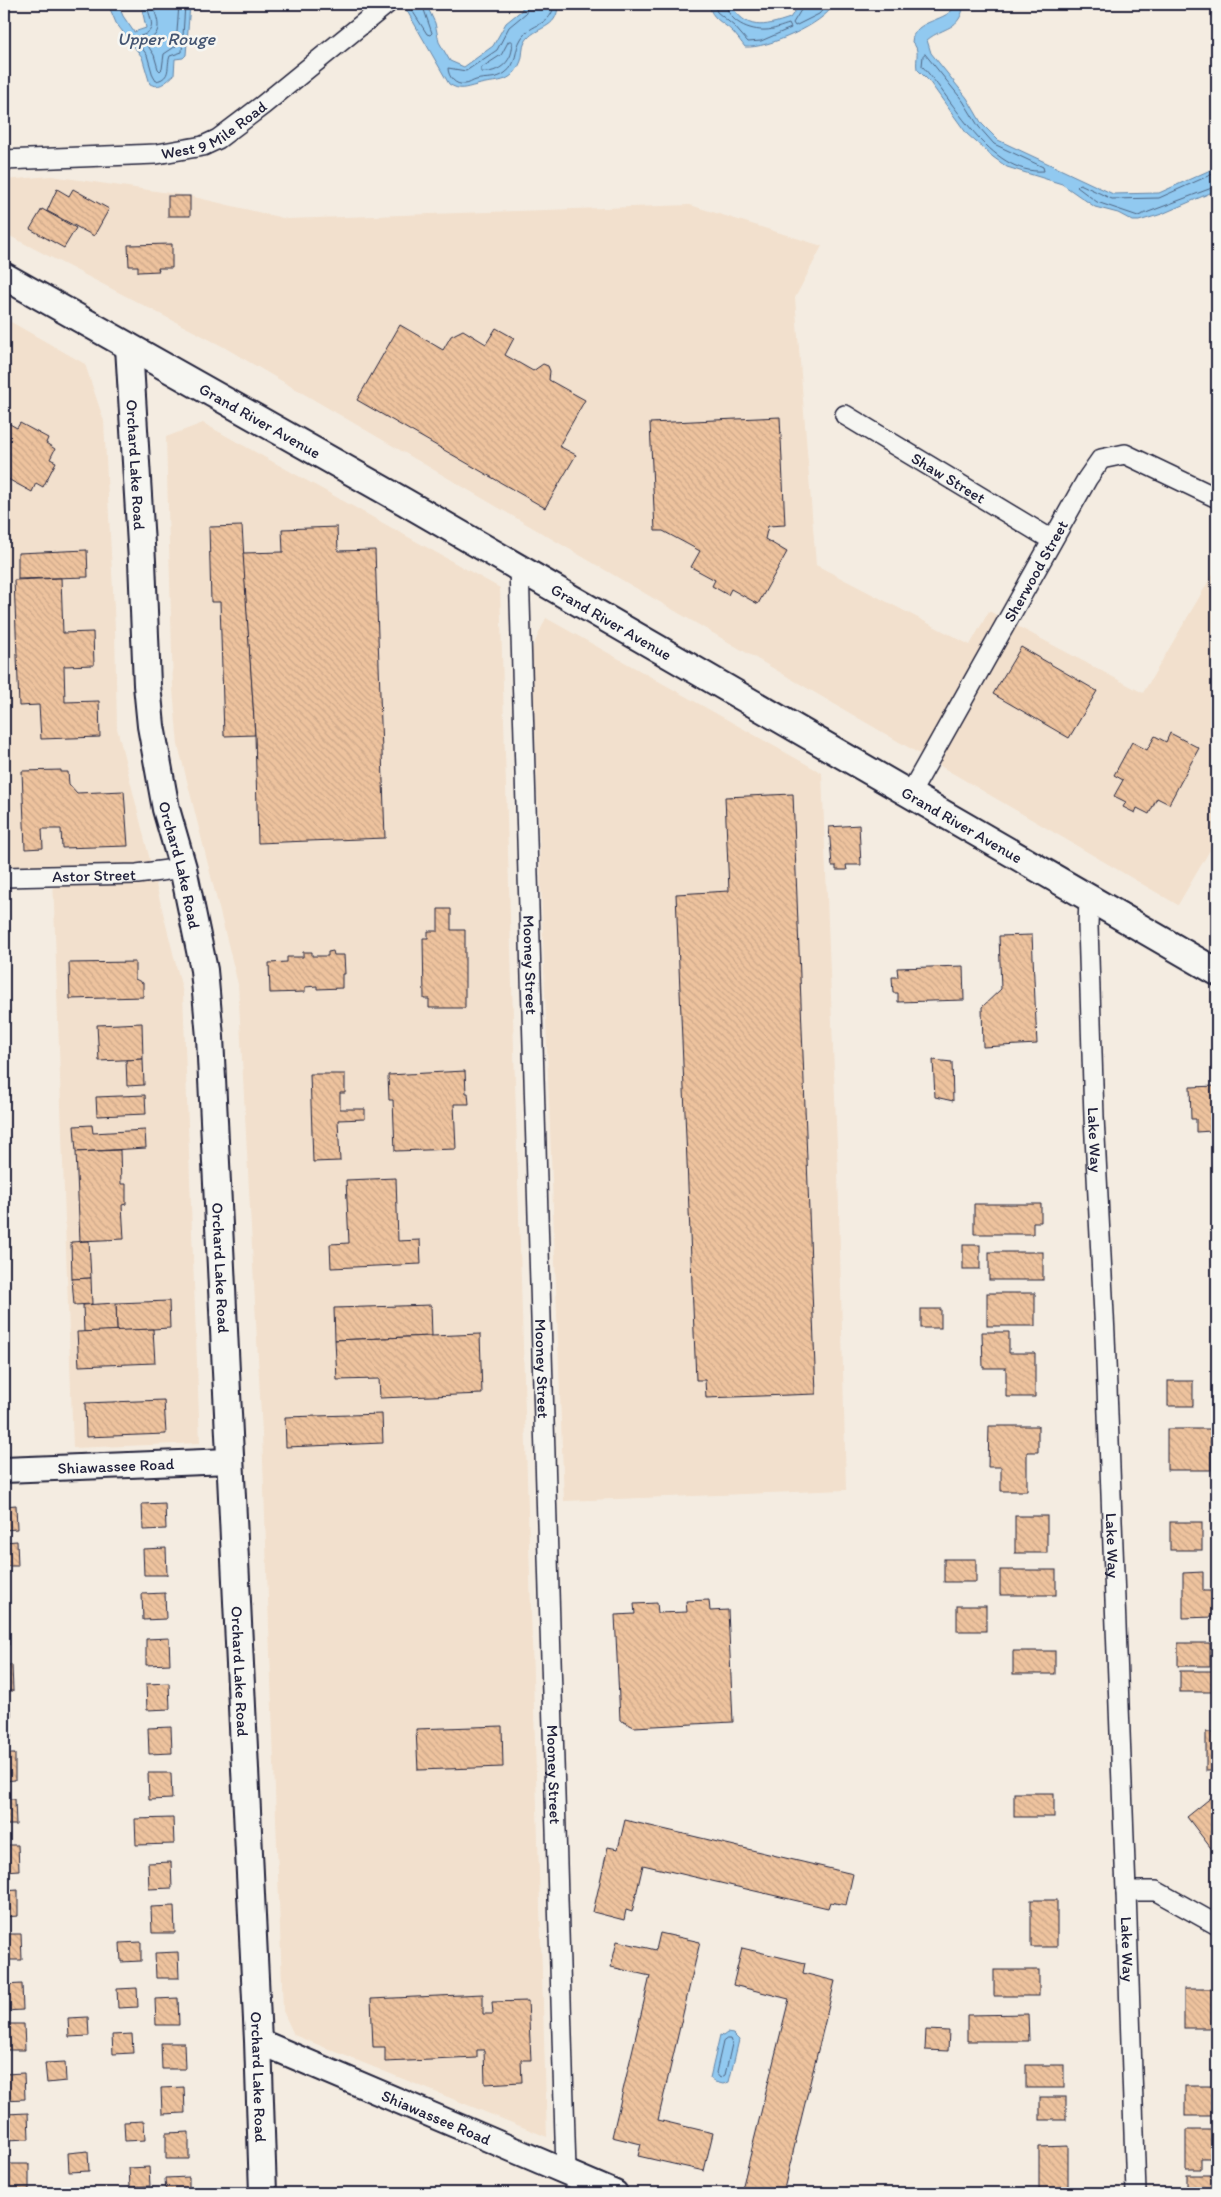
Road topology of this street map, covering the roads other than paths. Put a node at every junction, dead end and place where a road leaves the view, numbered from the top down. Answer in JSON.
{"nodes":[{"id":1,"x":387,"y":4,"type":"edge"},
{"id":2,"x":4,"y":160,"type":"edge"},
{"id":3,"x":4,"y":276,"type":"edge"},
{"id":4,"x":129,"y":347,"type":"junction"},
{"id":5,"x":846,"y":415,"type":"dead end"},
{"id":6,"x":1217,"y":498,"type":"edge"},
{"id":7,"x":1052,"y":540,"type":"junction"},
{"id":8,"x":518,"y":567,"type":"junction"},
{"id":9,"x":910,"y":794,"type":"junction"},
{"id":10,"x":183,"y":868,"type":"junction"},
{"id":11,"x":4,"y":878,"type":"edge"},
{"id":12,"x":1089,"y":898,"type":"junction"},
{"id":13,"x":1217,"y":972,"type":"edge"},
{"id":14,"x":229,"y":1461,"type":"junction"},
{"id":15,"x":4,"y":1470,"type":"edge"},
{"id":16,"x":1126,"y":1891,"type":"junction"},
{"id":17,"x":1217,"y":1925,"type":"edge"},
{"id":18,"x":258,"y":2041,"type":"junction"},
{"id":19,"x":566,"y":2171,"type":"junction"},
{"id":20,"x":263,"y":2193,"type":"edge"},
{"id":21,"x":615,"y":2193,"type":"edge"},
{"id":22,"x":1136,"y":2193,"type":"edge"}],
"edges":[{"from":1,"to":2,"type":"street","name":"West 9 Mile Road"},
{"from":3,"to":4,"type":"main road","name":"Grand River Avenue"},
{"from":4,"to":8,"type":"main road","name":"Grand River Avenue"},
{"from":4,"to":10,"type":"main road","name":"Orchard Lake Road"},
{"from":5,"to":7,"type":"street","name":"Shaw Street"},
{"from":6,"to":7,"type":"street","name":"Sherwood Street"},
{"from":7,"to":9,"type":"street","name":"Sherwood Street"},
{"from":8,"to":9,"type":"main road","name":"Grand River Avenue"},
{"from":8,"to":19,"type":"street","name":"Mooney Street"},
{"from":9,"to":12,"type":"main road","name":"Grand River Avenue"},
{"from":10,"to":11,"type":"street","name":"Astor Street"},
{"from":10,"to":14,"type":"main road","name":"Orchard Lake Road"},
{"from":12,"to":13,"type":"main road","name":"Grand River Avenue"},
{"from":12,"to":16,"type":"street","name":"Lake Way"},
{"from":14,"to":15,"type":"street","name":"Shiawassee Road"},
{"from":14,"to":18,"type":"main road","name":"Orchard Lake Road"},
{"from":16,"to":17,"type":"street"},
{"from":16,"to":22,"type":"street","name":"Lake Way"},
{"from":18,"to":19,"type":"street","name":"Shiawassee Road"},
{"from":18,"to":20,"type":"main road","name":"Orchard Lake Road"},
{"from":19,"to":21,"type":"street","name":"Shiawassee Road"}]}
